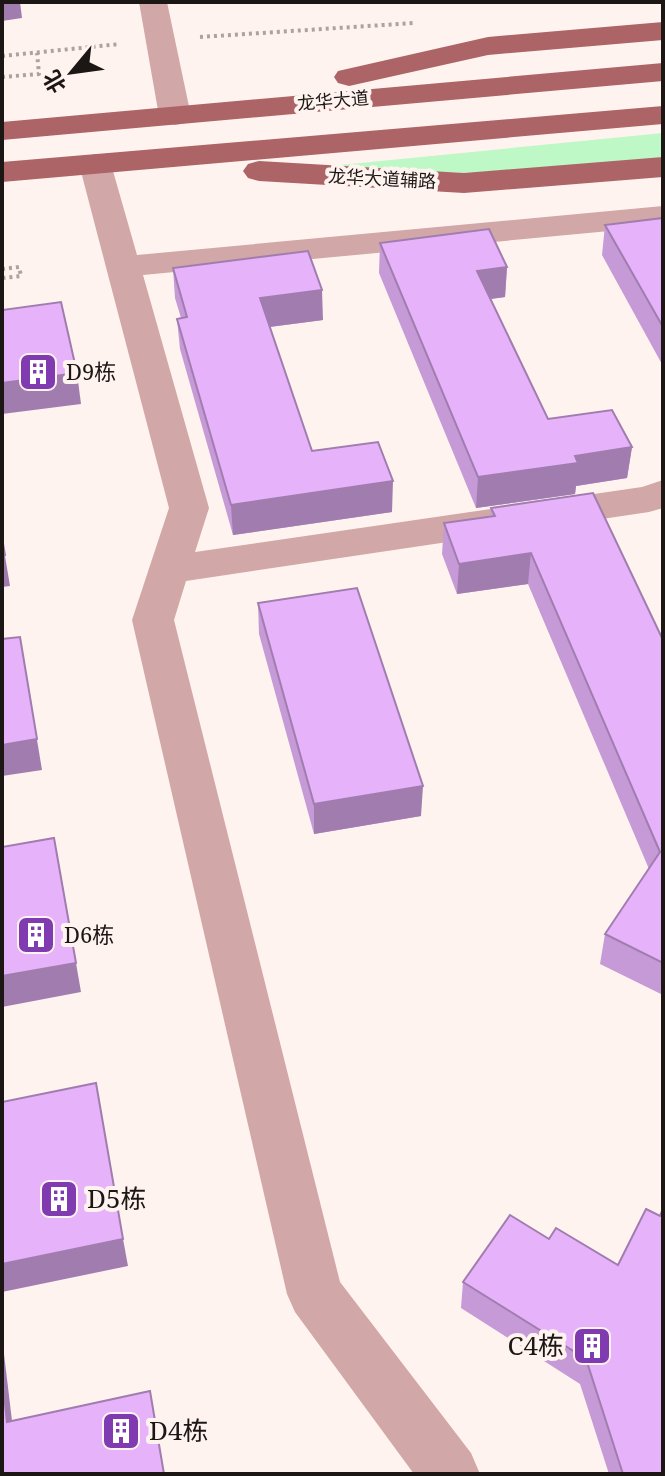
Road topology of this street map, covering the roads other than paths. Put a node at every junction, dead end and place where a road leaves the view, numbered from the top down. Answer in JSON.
{"nodes":[{"id":1,"x":153,"y":2,"type":"edge"},
{"id":2,"x":663,"y":31,"type":"edge"},
{"id":3,"x":663,"y":72,"type":"edge"},
{"id":4,"x":663,"y":115,"type":"edge"},
{"id":5,"x":175,"y":116,"type":"junction"},
{"id":6,"x":2,"y":131,"type":"edge"},
{"id":7,"x":98,"y":163,"type":"junction"},
{"id":8,"x":663,"y":167,"type":"edge"},
{"id":9,"x":2,"y":172,"type":"edge"},
{"id":10,"x":663,"y":216,"type":"edge"},
{"id":11,"x":123,"y":267,"type":"junction"},
{"id":12,"x":663,"y":493,"type":"edge"},
{"id":13,"x":168,"y":570,"type":"junction"},
{"id":14,"x":450,"y":1474,"type":"edge"}],
"edges":[{"from":1,"to":5,"type":"street"},
{"from":2,"to":5,"type":"main road"},
{"from":3,"to":5,"type":"main road","name":"龙华大道"},
{"from":4,"to":7,"type":"main road","name":"龙华大道"},
{"from":5,"to":6,"type":"main road","name":"龙华大道"},
{"from":7,"to":8,"type":"main road","name":"龙华大道辅路"},
{"from":7,"to":9,"type":"main road","name":"龙华大道"},
{"from":7,"to":11,"type":"street"},
{"from":10,"to":11,"type":"street"},
{"from":11,"to":13,"type":"street"},
{"from":12,"to":13,"type":"street"},
{"from":13,"to":14,"type":"street"}]}
